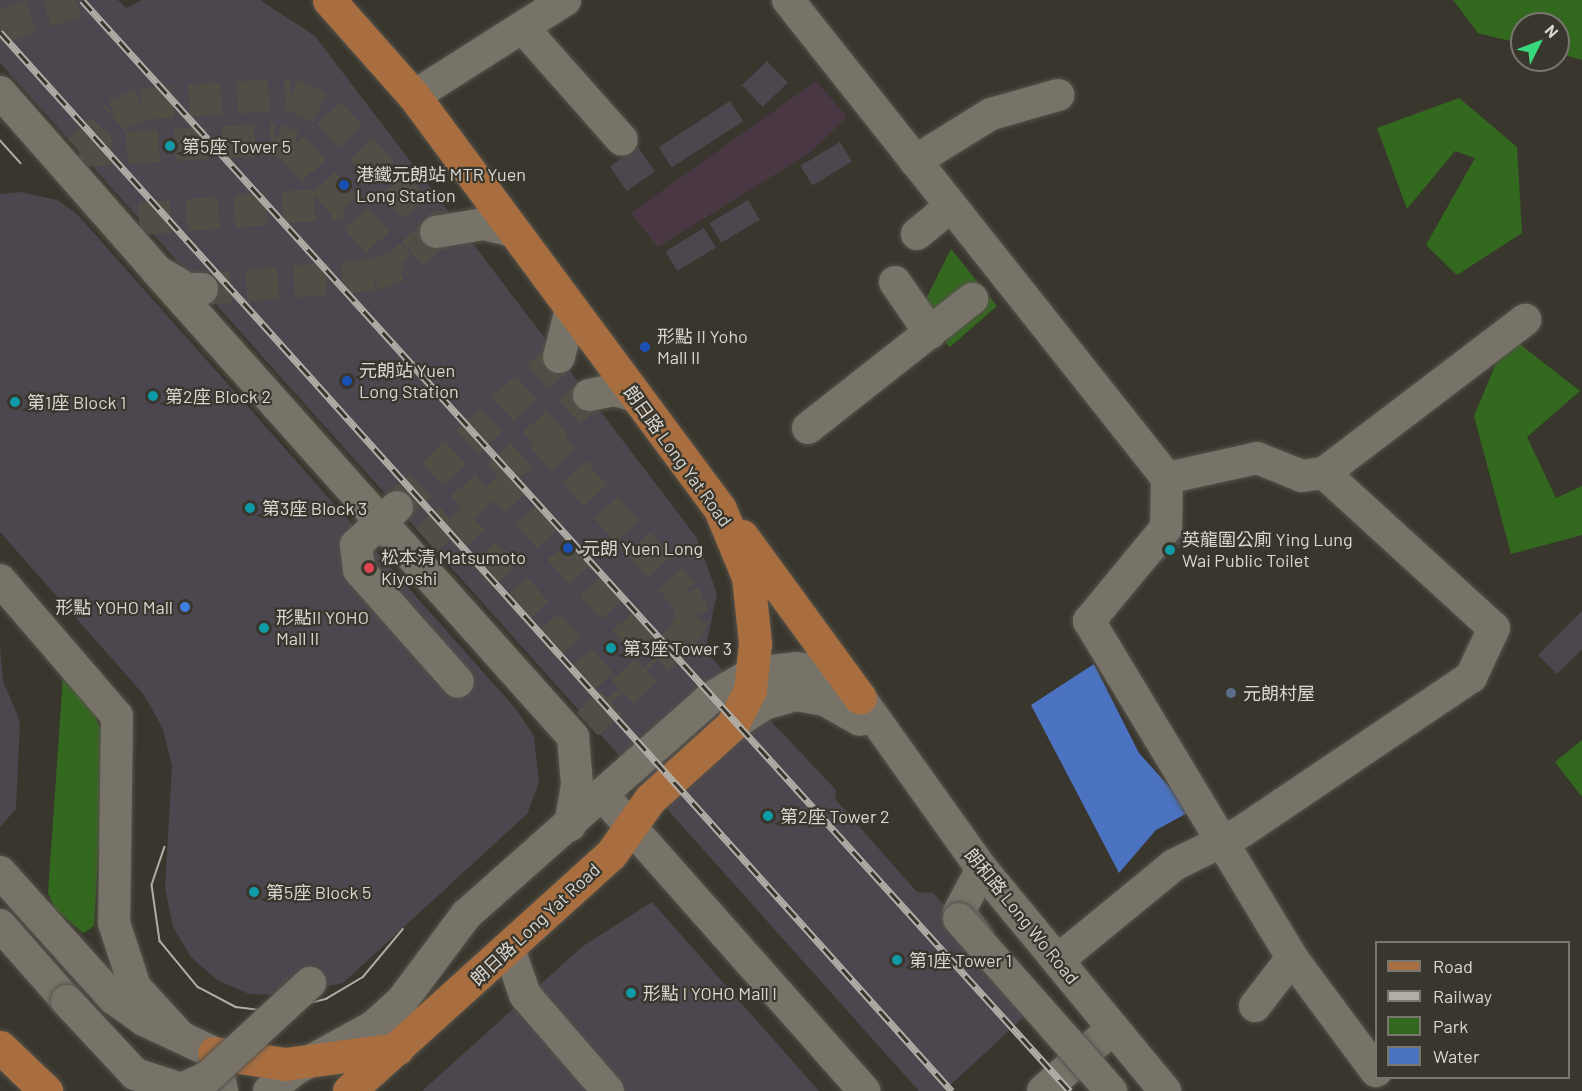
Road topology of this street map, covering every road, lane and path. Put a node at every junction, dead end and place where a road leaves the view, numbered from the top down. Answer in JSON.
{"nodes":[{"id":1,"x":565,"y":0,"type":"edge"},
{"id":2,"x":788,"y":0,"type":"edge"},
{"id":3,"x":335,"y":4,"type":"edge"},
{"id":4,"x":523,"y":28,"type":"junction"},
{"id":5,"x":0,"y":92,"type":"edge"},
{"id":6,"x":1058,"y":95,"type":"dead end"},
{"id":7,"x":414,"y":96,"type":"junction"},
{"id":8,"x":622,"y":140,"type":"dead end"},
{"id":9,"x":915,"y":161,"type":"junction"},
{"id":10,"x":951,"y":206,"type":"junction"},
{"id":11,"x":514,"y":231,"type":"junction"},
{"id":12,"x":436,"y":232,"type":"dead end"},
{"id":13,"x":917,"y":234,"type":"dead end"},
{"id":14,"x":157,"y":271,"type":"junction"},
{"id":15,"x":895,"y":282,"type":"dead end"},
{"id":16,"x":202,"y":289,"type":"tunnel mouth"},
{"id":17,"x":972,"y":299,"type":"dead end"},
{"id":18,"x":571,"y":308,"type":"junction"},
{"id":19,"x":1525,"y":320,"type":"dead end"},
{"id":20,"x":930,"y":333,"type":"junction"},
{"id":21,"x":559,"y":357,"type":"tunnel mouth"},
{"id":22,"x":588,"y":395,"type":"tunnel mouth"},
{"id":23,"x":636,"y":396,"type":"junction"},
{"id":24,"x":808,"y":428,"type":"dead end"},
{"id":25,"x":1324,"y":473,"type":"junction"},
{"id":26,"x":1167,"y":478,"type":"junction"},
{"id":27,"x":720,"y":509,"type":"junction"},
{"id":28,"x":388,"y":515,"type":"junction"},
{"id":29,"x":0,"y":580,"type":"edge"},
{"id":30,"x":753,"y":673,"type":"junction"},
{"id":31,"x":458,"y":682,"type":"dead end"},
{"id":32,"x":860,"y":698,"type":"junction"},
{"id":33,"x":732,"y":725,"type":"junction"},
{"id":34,"x":886,"y":735,"type":"junction"},
{"id":35,"x":603,"y":796,"type":"junction"},
{"id":36,"x":570,"y":825,"type":"junction"},
{"id":37,"x":630,"y":827,"type":"junction"},
{"id":38,"x":1219,"y":840,"type":"junction"},
{"id":39,"x":982,"y":868,"type":"junction"},
{"id":40,"x":0,"y":872,"type":"edge"},
{"id":41,"x":959,"y":919,"type":"dead end"},
{"id":42,"x":0,"y":925,"type":"edge"},
{"id":43,"x":509,"y":949,"type":"junction"},
{"id":44,"x":1292,"y":958,"type":"junction"},
{"id":45,"x":1058,"y":960,"type":"junction"},
{"id":46,"x":310,"y":983,"type":"dead end"},
{"id":47,"x":1256,"y":1006,"type":"dead end"},
{"id":48,"x":1113,"y":1028,"type":"junction"},
{"id":49,"x":178,"y":1034,"type":"junction"},
{"id":50,"x":0,"y":1047,"type":"edge"},
{"id":51,"x":397,"y":1049,"type":"junction"},
{"id":52,"x":214,"y":1053,"type":"junction"},
{"id":53,"x":1080,"y":1058,"type":"junction"},
{"id":54,"x":309,"y":1062,"type":"junction"},
{"id":55,"x":1375,"y":1068,"type":"edge"},
{"id":56,"x":46,"y":1091,"type":"edge"},
{"id":57,"x":222,"y":1091,"type":"edge"},
{"id":58,"x":269,"y":1091,"type":"edge"},
{"id":59,"x":349,"y":1091,"type":"edge"},
{"id":60,"x":608,"y":1091,"type":"edge"},
{"id":61,"x":864,"y":1091,"type":"edge"},
{"id":62,"x":1043,"y":1091,"type":"edge"},
{"id":63,"x":1111,"y":1091,"type":"edge"},
{"id":64,"x":1165,"y":1091,"type":"edge"}],
"edges":[{"from":1,"to":4,"type":"street"},
{"from":2,"to":9,"type":"street"},
{"from":3,"to":7,"type":"main road","name":"朗日路 Long Yat Road"},
{"from":4,"to":7,"type":"street"},
{"from":4,"to":8,"type":"street"},
{"from":5,"to":14,"type":"street"},
{"from":6,"to":9,"type":"street"},
{"from":7,"to":11,"type":"main road","name":"朗日路 Long Yat Road"},
{"from":9,"to":10,"type":"street"},
{"from":10,"to":13,"type":"street"},
{"from":10,"to":26,"type":"street"},
{"from":11,"to":12,"type":"street"},
{"from":11,"to":18,"type":"main road","name":"朗日路 Long Yat Road"},
{"from":14,"to":16,"type":"street"},
{"from":14,"to":28,"type":"street"},
{"from":15,"to":20,"type":"street"},
{"from":17,"to":20,"type":"street"},
{"from":18,"to":21,"type":"street"},
{"from":18,"to":23,"type":"main road","name":"朗日路 Long Yat Road"},
{"from":19,"to":25,"type":"street"},
{"from":20,"to":24,"type":"street"},
{"from":22,"to":23,"type":"street"},
{"from":23,"to":27,"type":"main road","name":"朗日路 Long Yat Road"},
{"from":25,"to":26,"type":"street"},
{"from":25,"to":38,"type":"street"},
{"from":26,"to":38,"type":"street"},
{"from":27,"to":30,"type":"main road","name":"朗日路 Long Yat Road"},
{"from":27,"to":32,"type":"main road"},
{"from":28,"to":31,"type":"street"},
{"from":28,"to":36,"type":"street"},
{"from":29,"to":49,"type":"street"},
{"from":30,"to":32,"type":"street","name":"朗和路 Long Wo Road"},
{"from":30,"to":33,"type":"main road","name":"朗日路 Long Yat Road"},
{"from":30,"to":35,"type":"street"},
{"from":32,"to":34,"type":"street","name":"朗和路 Long Wo Road"},
{"from":33,"to":34,"type":"street","name":"朗和路 Long Wo Road"},
{"from":33,"to":37,"type":"main road","name":"朗日路 Long Yat Road"},
{"from":34,"to":39,"type":"street","name":"朗和路 Long Wo Road"},
{"from":35,"to":36,"type":"street"},
{"from":35,"to":37,"type":"street"},
{"from":36,"to":54,"type":"street"},
{"from":37,"to":43,"type":"main road","name":"朗日路 Long Yat Road"},
{"from":37,"to":61,"type":"street"},
{"from":38,"to":44,"type":"street"},
{"from":38,"to":45,"type":"street"},
{"from":39,"to":45,"type":"street","name":"朗和路 Long Wo Road"},
{"from":39,"to":53,"type":"street"},
{"from":40,"to":49,"type":"street"},
{"from":41,"to":63,"type":"street","bridge":true},
{"from":42,"to":46,"type":"street","bridge":true},
{"from":43,"to":51,"type":"main road","name":"朗日路 Long Yat Road"},
{"from":43,"to":60,"type":"street"},
{"from":44,"to":47,"type":"street"},
{"from":44,"to":55,"type":"street"},
{"from":45,"to":48,"type":"street","name":"朗和路 Long Wo Road"},
{"from":48,"to":53,"type":"street"},
{"from":48,"to":64,"type":"street","name":"朗和路 Long Wo Road"},
{"from":49,"to":52,"type":"street"},
{"from":50,"to":56,"type":"main road"},
{"from":51,"to":54,"type":"main road"},
{"from":51,"to":59,"type":"main road","name":"朗日路 Long Yat Road"},
{"from":52,"to":54,"type":"main road"},
{"from":52,"to":57,"type":"street"},
{"from":53,"to":62,"type":"street"},
{"from":54,"to":58,"type":"street"}]}
